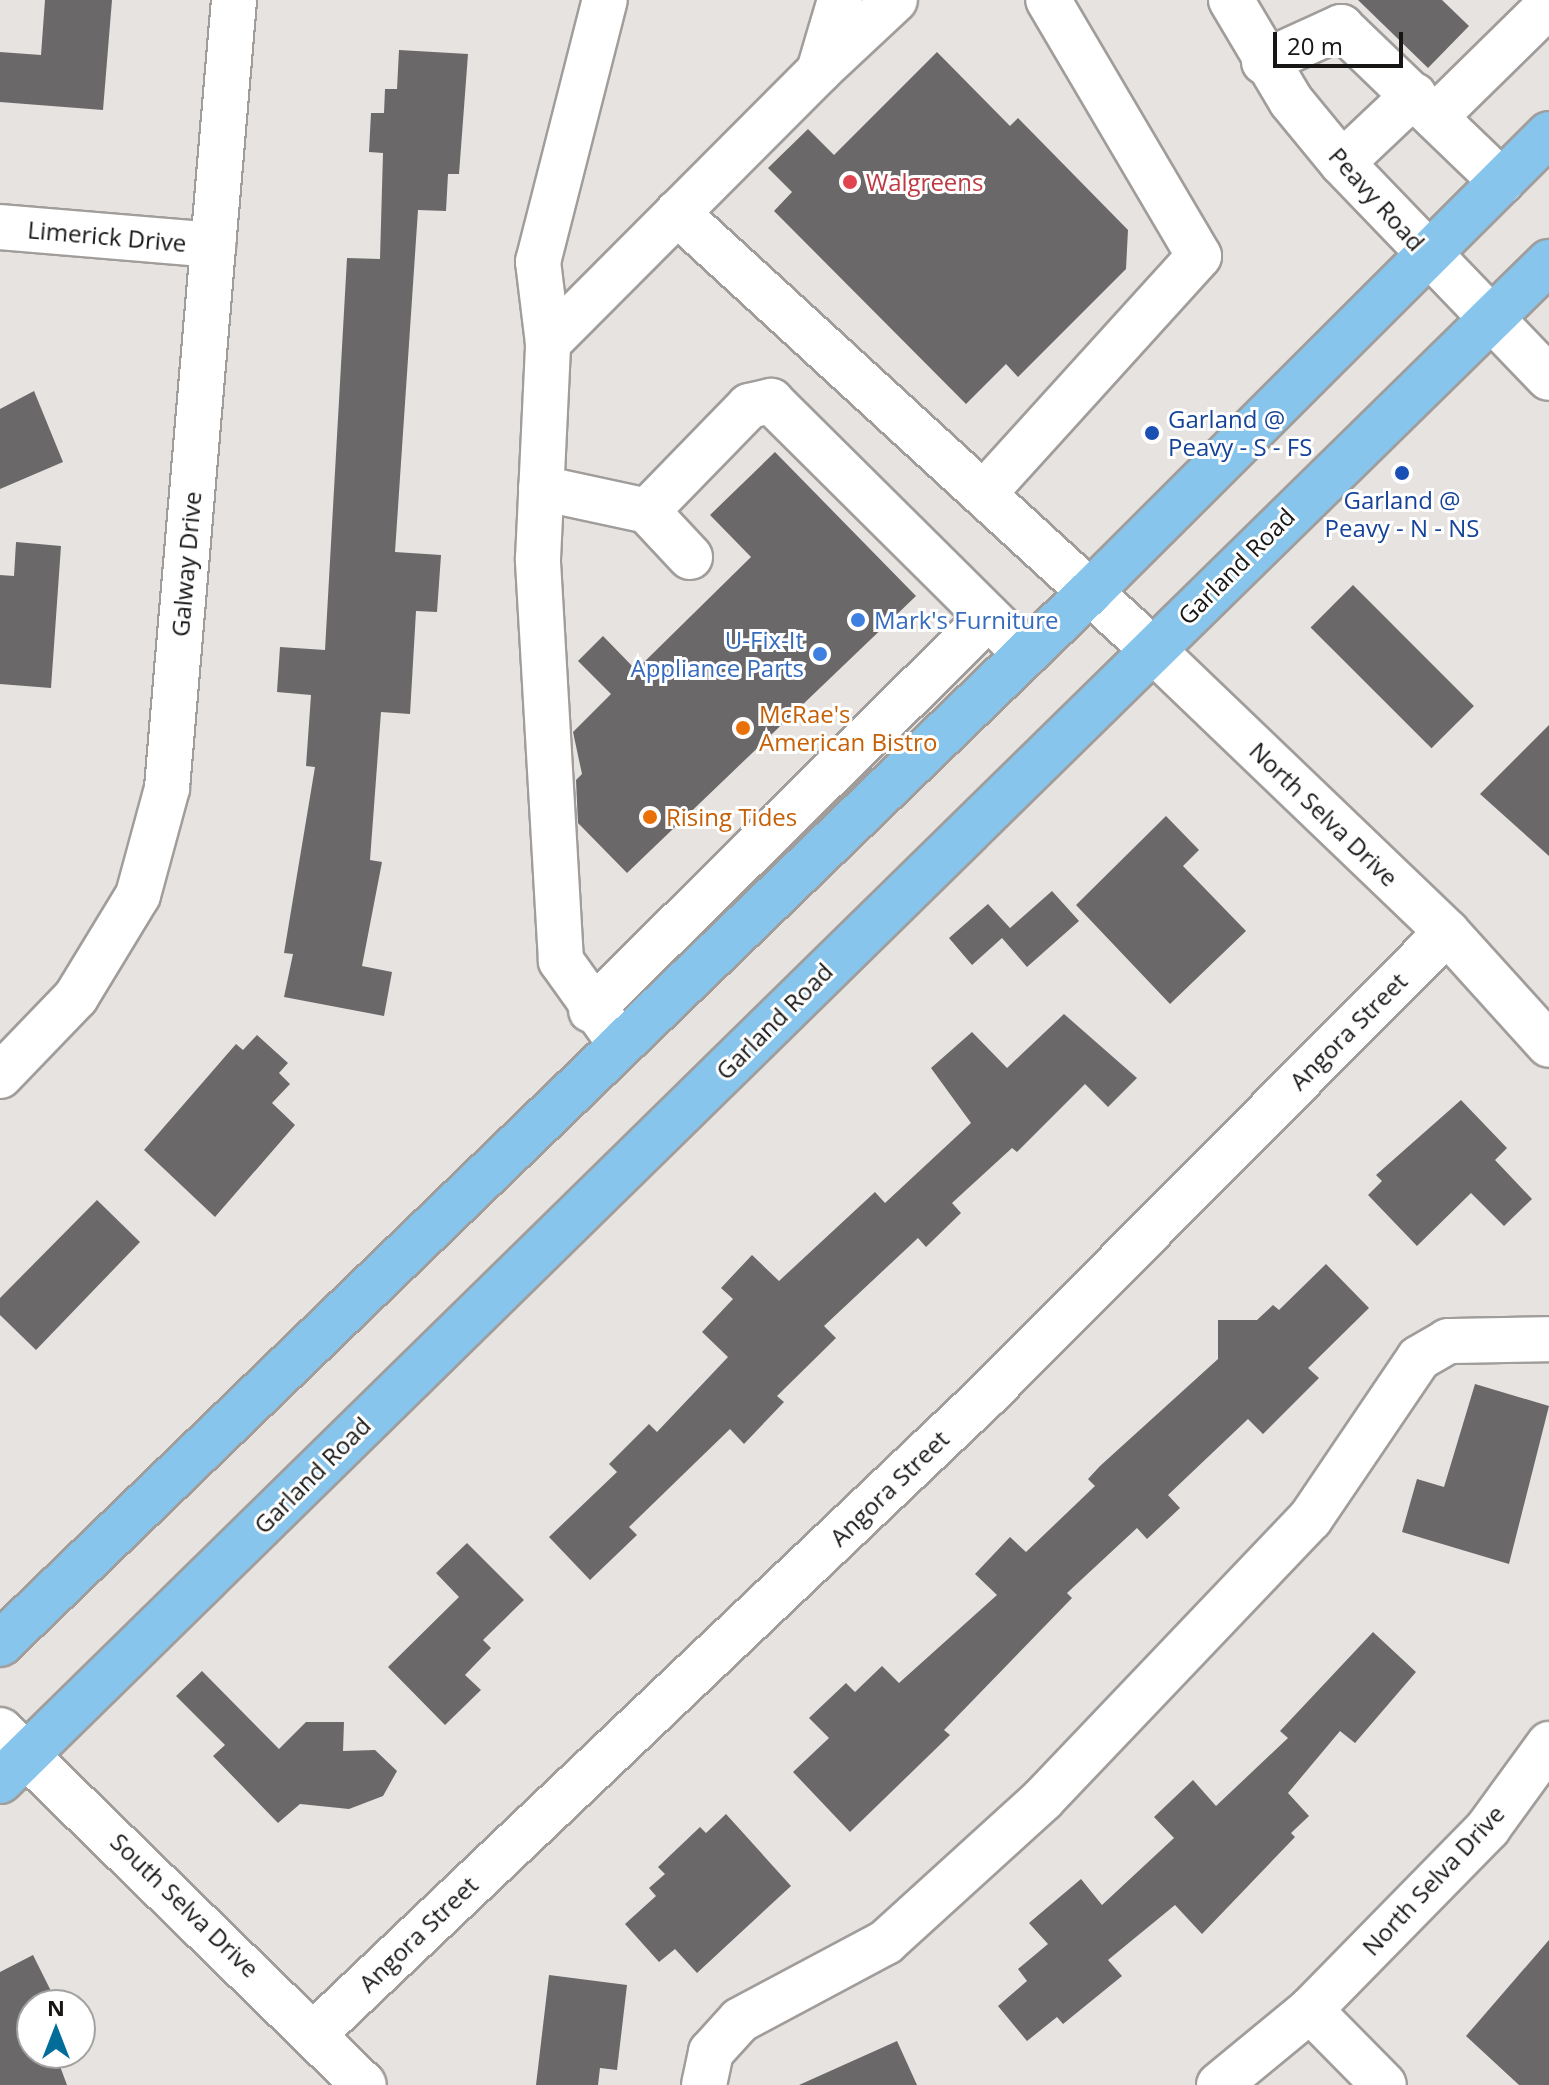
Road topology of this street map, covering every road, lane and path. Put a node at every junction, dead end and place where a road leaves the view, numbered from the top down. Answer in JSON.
{"nodes":[{"id":1,"x":234,"y":0,"type":"edge"},
{"id":2,"x":605,"y":0,"type":"edge"},
{"id":3,"x":840,"y":0,"type":"edge"},
{"id":4,"x":895,"y":0,"type":"edge"},
{"id":5,"x":1048,"y":0,"type":"edge"},
{"id":6,"x":1231,"y":0,"type":"edge"},
{"id":7,"x":1545,"y":6,"type":"edge"},
{"id":8,"x":1264,"y":62,"type":"junction"},
{"id":9,"x":819,"y":71,"type":"junction"},
{"id":10,"x":1424,"y":106,"type":"junction"},
{"id":11,"x":1549,"y":134,"type":"edge"},
{"id":12,"x":1342,"y":163,"type":"junction"},
{"id":13,"x":1502,"y":182,"type":"junction"},
{"id":14,"x":677,"y":213,"type":"junction"},
{"id":15,"x":0,"y":227,"type":"edge"},
{"id":16,"x":213,"y":245,"type":"junction"},
{"id":17,"x":1427,"y":255,"type":"junction"},
{"id":18,"x":1549,"y":262,"type":"edge"},
{"id":19,"x":1489,"y":318,"type":"junction"},
{"id":20,"x":548,"y":343,"type":"junction"},
{"id":21,"x":1549,"y":378,"type":"edge"},
{"id":22,"x":541,"y":488,"type":"junction"},
{"id":23,"x":986,"y":491,"type":"junction"},
{"id":24,"x":647,"y":511,"type":"junction"},
{"id":25,"x":690,"y":557,"type":"dead end"},
{"id":26,"x":1091,"y":591,"type":"junction"},
{"id":27,"x":989,"y":617,"type":"junction"},
{"id":28,"x":1152,"y":649,"type":"junction"},
{"id":29,"x":1026,"y":654,"type":"junction"},
{"id":30,"x":907,"y":699,"type":"junction"},
{"id":31,"x":941,"y":735,"type":"junction"},
{"id":32,"x":815,"y":789,"type":"junction"},
{"id":33,"x":847,"y":824,"type":"junction"},
{"id":34,"x":722,"y":881,"type":"junction"},
{"id":35,"x":755,"y":912,"type":"junction"},
{"id":36,"x":1447,"y":932,"type":"junction"},
{"id":37,"x":591,"y":1010,"type":"junction"},
{"id":38,"x":619,"y":1042,"type":"junction"},
{"id":39,"x":1549,"y":1045,"type":"edge"},
{"id":40,"x":0,"y":1076,"type":"edge"},
{"id":41,"x":1549,"y":1339,"type":"edge"},
{"id":42,"x":0,"y":1644,"type":"edge"},
{"id":43,"x":1549,"y":1744,"type":"edge"},
{"id":44,"x":9,"y":1755,"type":"edge"},
{"id":45,"x":1310,"y":2010,"type":"junction"},
{"id":46,"x":317,"y":2031,"type":"junction"},
{"id":47,"x":364,"y":2085,"type":"edge"},
{"id":48,"x":704,"y":2085,"type":"edge"},
{"id":49,"x":1219,"y":2085,"type":"edge"},
{"id":50,"x":1384,"y":2085,"type":"edge"}],
"edges":[{"from":1,"to":16,"type":"street","name":"Galway Drive"},
{"from":2,"to":20,"type":"street"},
{"from":3,"to":9,"type":"street"},
{"from":4,"to":9,"type":"street"},
{"from":5,"to":23,"type":"street"},
{"from":6,"to":8,"type":"street","name":"Peavy Road"},
{"from":7,"to":10,"type":"street"},
{"from":8,"to":10,"type":"street"},
{"from":8,"to":12,"type":"street","name":"Peavy Road"},
{"from":9,"to":14,"type":"street"},
{"from":10,"to":12,"type":"street"},
{"from":10,"to":13,"type":"street"},
{"from":11,"to":13,"type":"main road"},
{"from":12,"to":17,"type":"street","name":"Peavy Road"},
{"from":13,"to":17,"type":"main road"},
{"from":14,"to":20,"type":"street"},
{"from":14,"to":23,"type":"street","name":"North Selva Drive"},
{"from":15,"to":16,"type":"street","name":"Limerick Drive"},
{"from":16,"to":40,"type":"street","name":"Galway Drive"},
{"from":17,"to":19,"type":"street","name":"Peavy Road"},
{"from":17,"to":26,"type":"main road"},
{"from":18,"to":19,"type":"main road","name":"Garland Road"},
{"from":19,"to":21,"type":"street","name":"Peavy Road"},
{"from":19,"to":28,"type":"main road","name":"Garland Road"},
{"from":20,"to":22,"type":"street"},
{"from":22,"to":24,"type":"street"},
{"from":22,"to":37,"type":"street"},
{"from":23,"to":26,"type":"street","name":"North Selva Drive"},
{"from":24,"to":25,"type":"street"},
{"from":24,"to":27,"type":"street"},
{"from":26,"to":28,"type":"street","name":"North Selva Drive"},
{"from":26,"to":29,"type":"main road"},
{"from":27,"to":29,"type":"street"},
{"from":27,"to":30,"type":"street"},
{"from":28,"to":36,"type":"street","name":"North Selva Drive"},
{"from":28,"to":44,"type":"main road","name":"Garland Road"},
{"from":29,"to":31,"type":"main road"},
{"from":30,"to":31,"type":"street"},
{"from":30,"to":32,"type":"street"},
{"from":31,"to":33,"type":"main road"},
{"from":32,"to":33,"type":"street"},
{"from":32,"to":34,"type":"street"},
{"from":33,"to":35,"type":"main road"},
{"from":34,"to":35,"type":"street"},
{"from":34,"to":37,"type":"street"},
{"from":35,"to":38,"type":"main road"},
{"from":36,"to":39,"type":"street","name":"North Selva Drive"},
{"from":36,"to":46,"type":"street","name":"Angora Street"},
{"from":37,"to":38,"type":"street"},
{"from":38,"to":42,"type":"main road"},
{"from":41,"to":48,"type":"street"},
{"from":43,"to":45,"type":"street","name":"North Selva Drive"},
{"from":44,"to":46,"type":"street","name":"South Selva Drive"},
{"from":45,"to":49,"type":"street"},
{"from":45,"to":50,"type":"street"},
{"from":46,"to":47,"type":"street","name":"South Selva Drive"}]}
